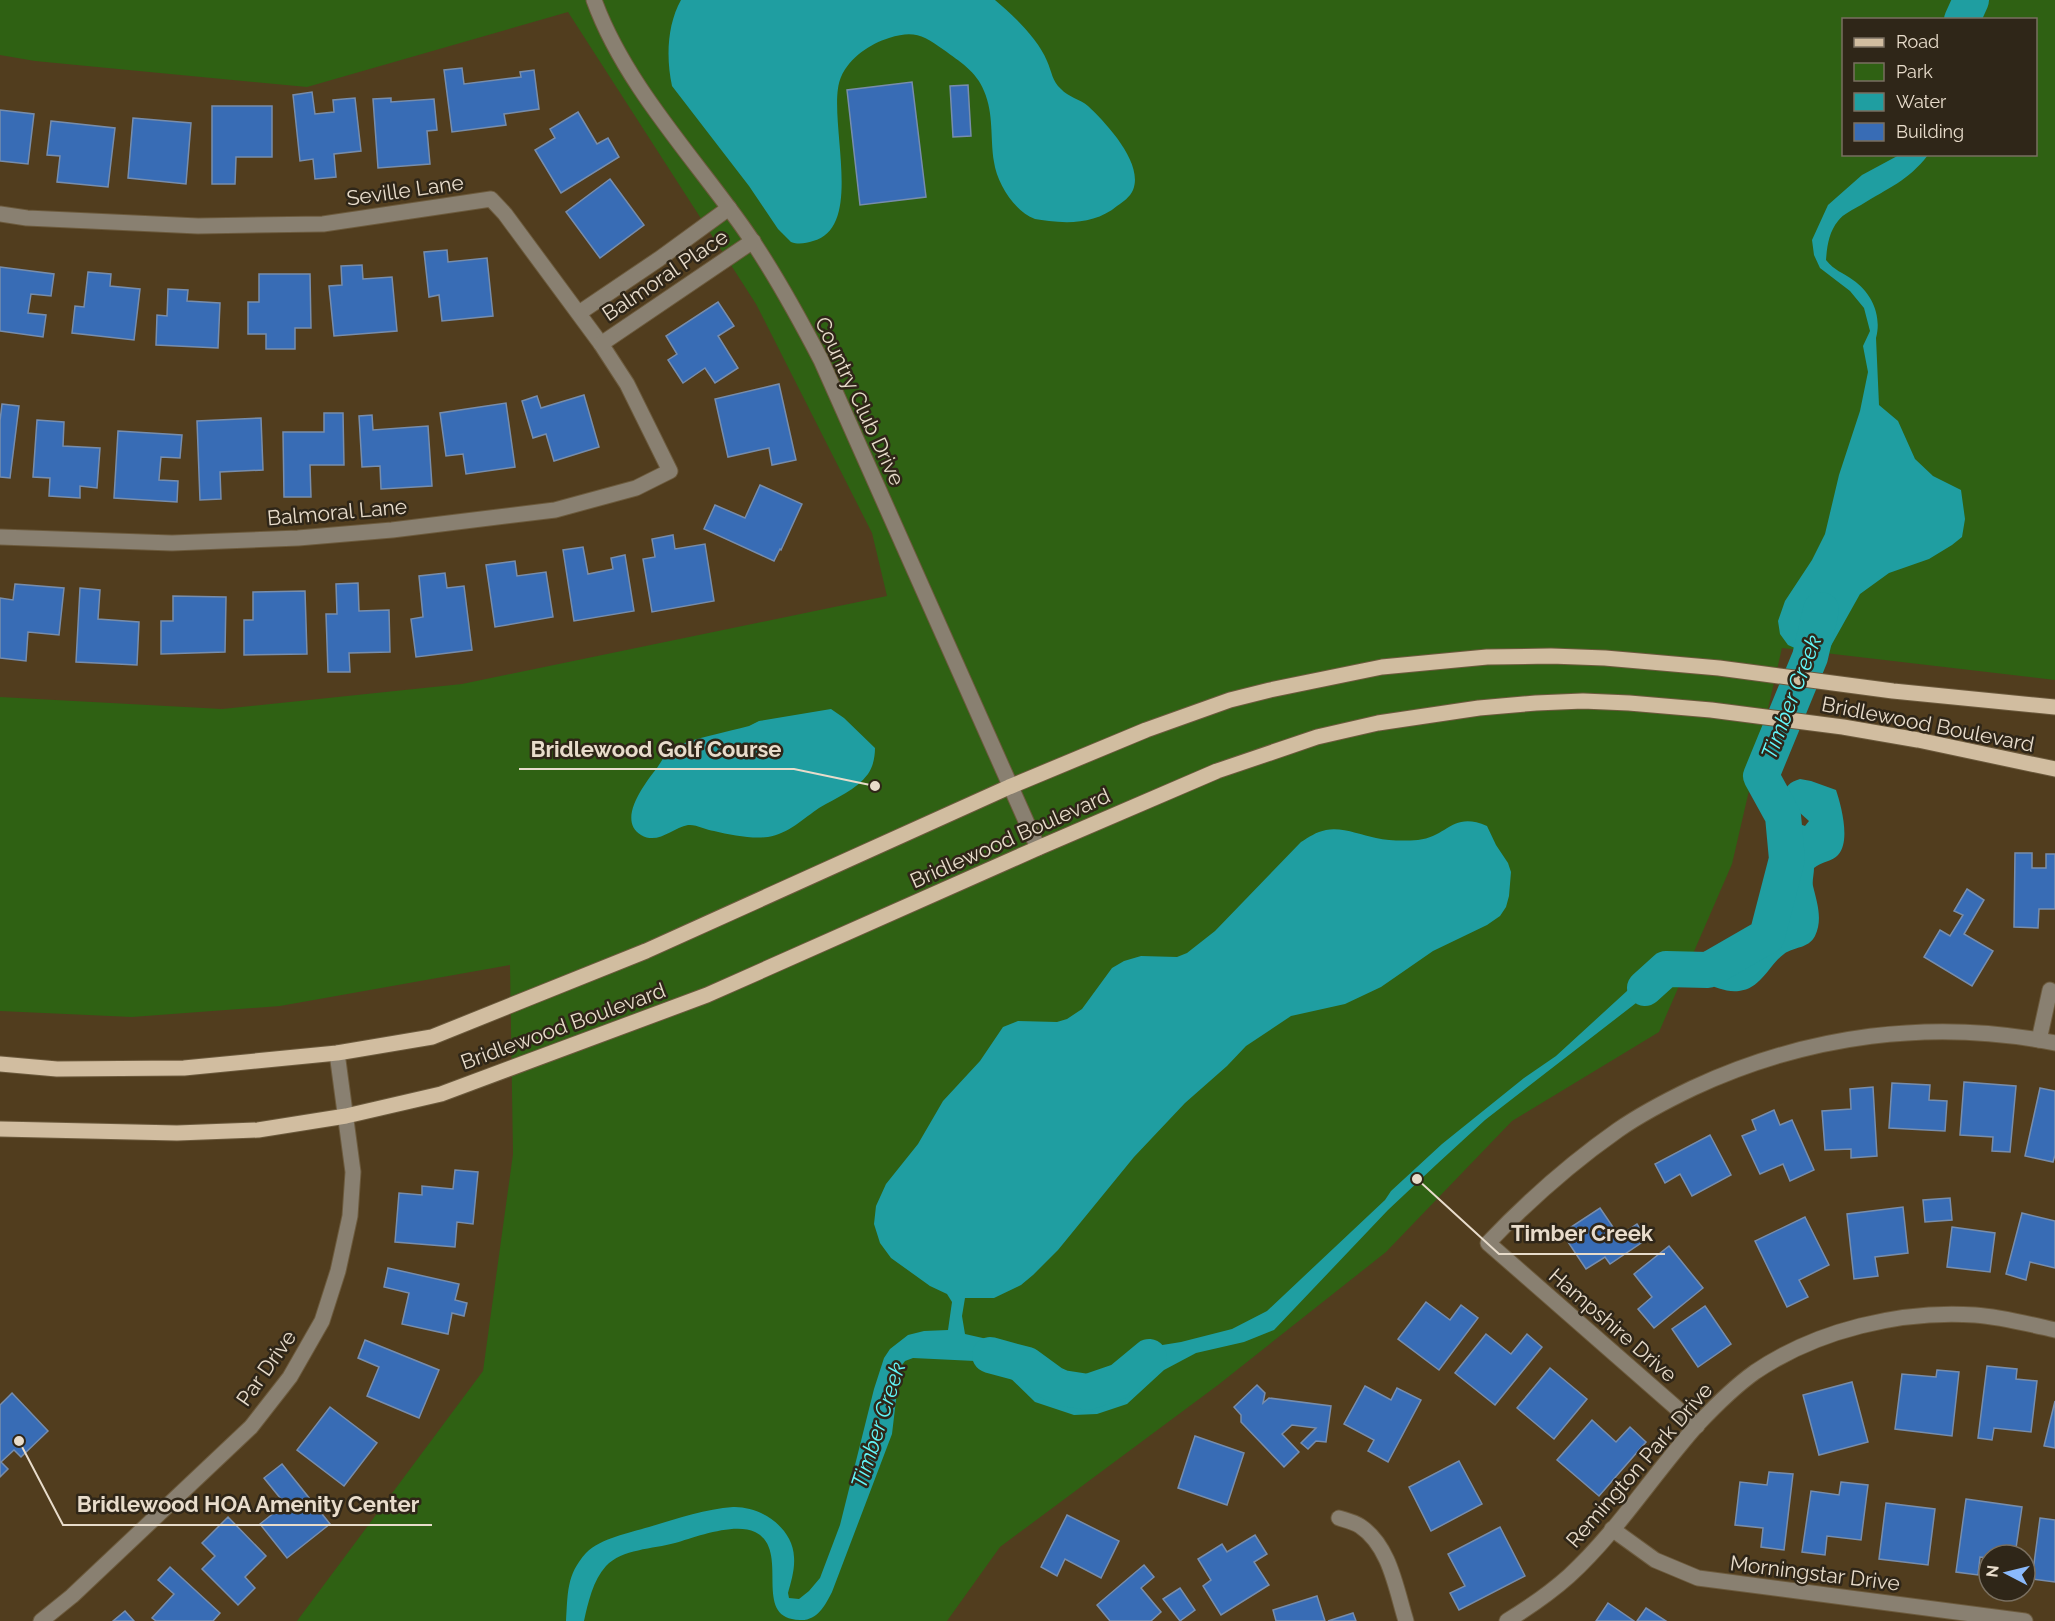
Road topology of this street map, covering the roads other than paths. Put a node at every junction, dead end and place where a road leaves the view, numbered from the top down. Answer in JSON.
{"nodes":[{"id":1,"x":594,"y":0,"type":"edge"},
{"id":2,"x":729,"y":208,"type":"junction"},
{"id":3,"x":0,"y":214,"type":"edge"},
{"id":4,"x":753,"y":241,"type":"junction"},
{"id":5,"x":579,"y":313,"type":"junction"},
{"id":6,"x":601,"y":344,"type":"junction"},
{"id":7,"x":670,"y":471,"type":"joint"},
{"id":8,"x":0,"y":537,"type":"edge"},
{"id":9,"x":2055,"y":707,"type":"edge"},
{"id":10,"x":2055,"y":770,"type":"edge"},
{"id":11,"x":1009,"y":787,"type":"junction"},
{"id":12,"x":1038,"y":848,"type":"junction"},
{"id":13,"x":2050,"y":990,"type":"dead end"},
{"id":14,"x":2039,"y":1040,"type":"junction"},
{"id":15,"x":2055,"y":1043,"type":"edge"},
{"id":16,"x":337,"y":1053,"type":"junction"},
{"id":17,"x":0,"y":1064,"type":"edge"},
{"id":18,"x":346,"y":1116,"type":"junction"},
{"id":19,"x":0,"y":1130,"type":"edge"},
{"id":20,"x":2055,"y":1330,"type":"edge"},
{"id":21,"x":1697,"y":1426,"type":"junction"},
{"id":22,"x":1339,"y":1518,"type":"dead end"},
{"id":23,"x":1612,"y":1529,"type":"junction"},
{"id":24,"x":41,"y":1621,"type":"edge"},
{"id":25,"x":1406,"y":1621,"type":"edge"},
{"id":26,"x":1506,"y":1621,"type":"edge"},
{"id":27,"x":2025,"y":1621,"type":"edge"}],
"edges":[{"from":1,"to":2,"type":"street","name":"Country Club Drive"},
{"from":2,"to":4,"type":"street","name":"Country Club Drive"},
{"from":2,"to":5,"type":"street","name":"Balmoral Place"},
{"from":3,"to":5,"type":"street","name":"Seville Lane"},
{"from":4,"to":6,"type":"street","name":"Balmoral Place"},
{"from":4,"to":11,"type":"street","name":"Country Club Drive"},
{"from":5,"to":6,"type":"street","name":"Seville Lane"},
{"from":6,"to":7,"type":"street","name":"Seville Lane"},
{"from":7,"to":8,"type":"street","name":"Balmoral Lane"},
{"from":9,"to":11,"type":"main road","name":"Bridlewood Boulevard"},
{"from":10,"to":12,"type":"main road","name":"Bridlewood Boulevard"},
{"from":11,"to":12,"type":"street","name":"Country Club Drive"},
{"from":11,"to":16,"type":"main road","name":"Bridlewood Boulevard"},
{"from":12,"to":18,"type":"main road","name":"Bridlewood Boulevard"},
{"from":13,"to":14,"type":"street"},
{"from":14,"to":15,"type":"street","name":"Hampshire Drive"},
{"from":14,"to":21,"type":"street","name":"Hampshire Drive"},
{"from":16,"to":17,"type":"main road","name":"Bridlewood Boulevard"},
{"from":16,"to":18,"type":"street","name":"Par Drive"},
{"from":18,"to":19,"type":"main road","name":"Bridlewood Boulevard"},
{"from":18,"to":24,"type":"street","name":"Par Drive"},
{"from":20,"to":21,"type":"street","name":"Remington Park Drive"},
{"from":21,"to":23,"type":"street","name":"Remington Park Drive"},
{"from":22,"to":25,"type":"street"},
{"from":23,"to":26,"type":"street","name":"Remington Park Drive"},
{"from":23,"to":27,"type":"street","name":"Morningstar Drive"}]}
